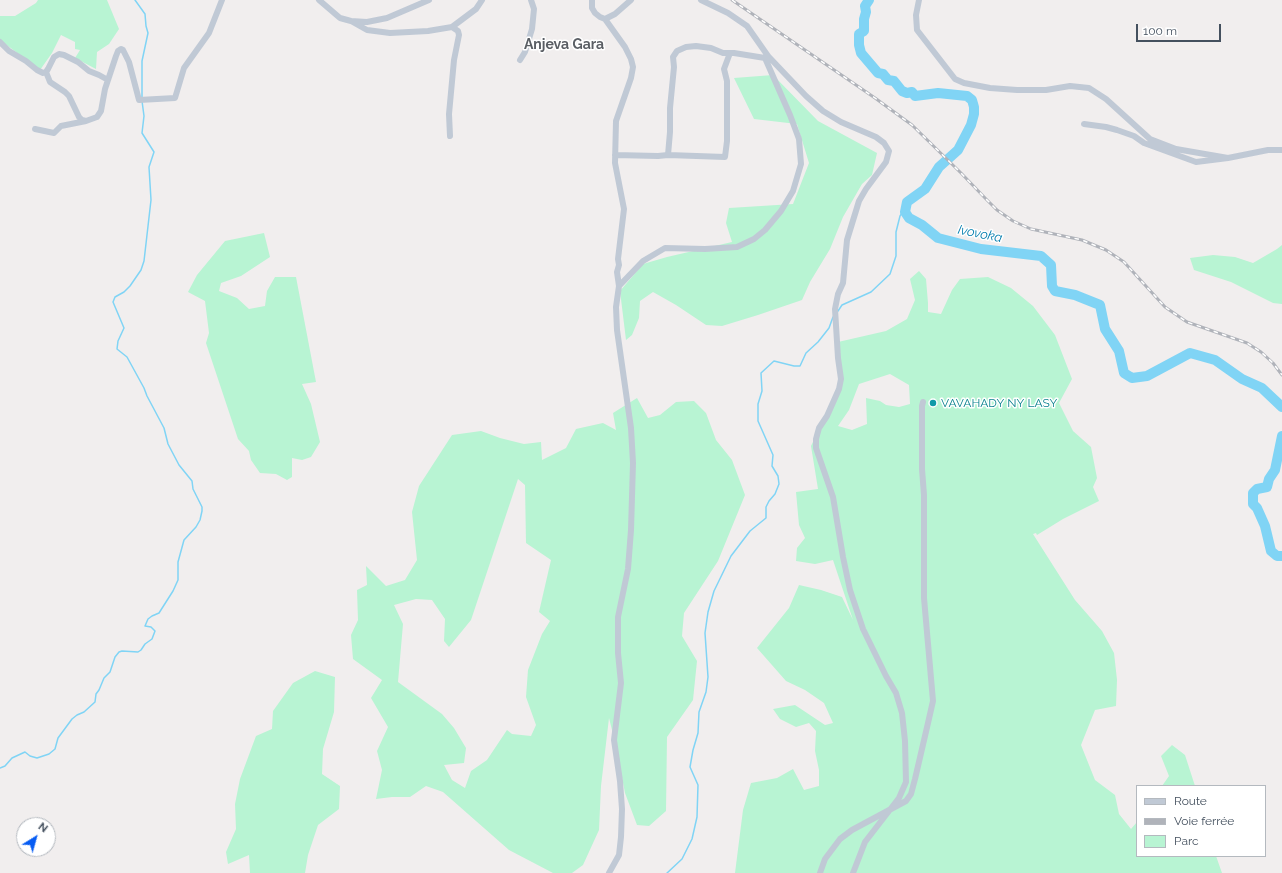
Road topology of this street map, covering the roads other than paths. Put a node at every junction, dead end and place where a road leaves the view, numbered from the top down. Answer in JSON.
{"nodes":[{"id":1,"x":222,"y":0,"type":"edge"},
{"id":2,"x":319,"y":0,"type":"edge"},
{"id":3,"x":429,"y":0,"type":"edge"},
{"id":4,"x":482,"y":0,"type":"edge"},
{"id":5,"x":531,"y":0,"type":"edge"},
{"id":6,"x":592,"y":0,"type":"edge"},
{"id":7,"x":631,"y":0,"type":"edge"},
{"id":8,"x":701,"y":0,"type":"edge"},
{"id":9,"x":919,"y":0,"type":"edge"},
{"id":10,"x":605,"y":19,"type":"junction"},
{"id":11,"x":351,"y":22,"type":"junction"},
{"id":12,"x":452,"y":27,"type":"junction"},
{"id":13,"x":0,"y":42,"type":"edge"},
{"id":14,"x":730,"y":53,"type":"junction"},
{"id":15,"x":766,"y":57,"type":"junction"},
{"id":16,"x":520,"y":60,"type":"dead end"},
{"id":17,"x":46,"y":72,"type":"junction"},
{"id":18,"x":108,"y":80,"type":"junction"},
{"id":19,"x":86,"y":121,"type":"junction"},
{"id":20,"x":1084,"y":124,"type":"dead end"},
{"id":21,"x":35,"y":128,"type":"dead end"},
{"id":22,"x":450,"y":136,"type":"dead end"},
{"id":23,"x":1282,"y":150,"type":"edge"},
{"id":24,"x":615,"y":155,"type":"junction"},
{"id":25,"x":668,"y":155,"type":"junction"},
{"id":26,"x":1228,"y":158,"type":"junction"},
{"id":27,"x":619,"y":286,"type":"junction"},
{"id":28,"x":923,"y":402,"type":"dead end"},
{"id":29,"x":891,"y":810,"type":"junction"},
{"id":30,"x":609,"y":873,"type":"edge"},
{"id":31,"x":820,"y":873,"type":"edge"},
{"id":32,"x":854,"y":873,"type":"edge"}],
"edges":[{"from":1,"to":18,"type":"street"},
{"from":2,"to":11,"type":"street"},
{"from":3,"to":11,"type":"street"},
{"from":4,"to":12,"type":"street"},
{"from":5,"to":16,"type":"street"},
{"from":6,"to":10,"type":"street"},
{"from":7,"to":10,"type":"street"},
{"from":8,"to":15,"type":"street"},
{"from":9,"to":26,"type":"street"},
{"from":10,"to":24,"type":"street"},
{"from":11,"to":12,"type":"street"},
{"from":12,"to":22,"type":"street"},
{"from":13,"to":17,"type":"street"},
{"from":14,"to":15,"type":"street"},
{"from":14,"to":25,"type":"street"},
{"from":14,"to":25,"type":"street"},
{"from":15,"to":27,"type":"street"},
{"from":15,"to":29,"type":"street"},
{"from":17,"to":18,"type":"street"},
{"from":17,"to":19,"type":"street"},
{"from":18,"to":19,"type":"street"},
{"from":19,"to":21,"type":"street"},
{"from":20,"to":26,"type":"street"},
{"from":23,"to":26,"type":"street"},
{"from":24,"to":25,"type":"street"},
{"from":24,"to":27,"type":"street"},
{"from":27,"to":30,"type":"street"},
{"from":28,"to":29,"type":"street"},
{"from":29,"to":31,"type":"street"},
{"from":29,"to":32,"type":"street"}]}
